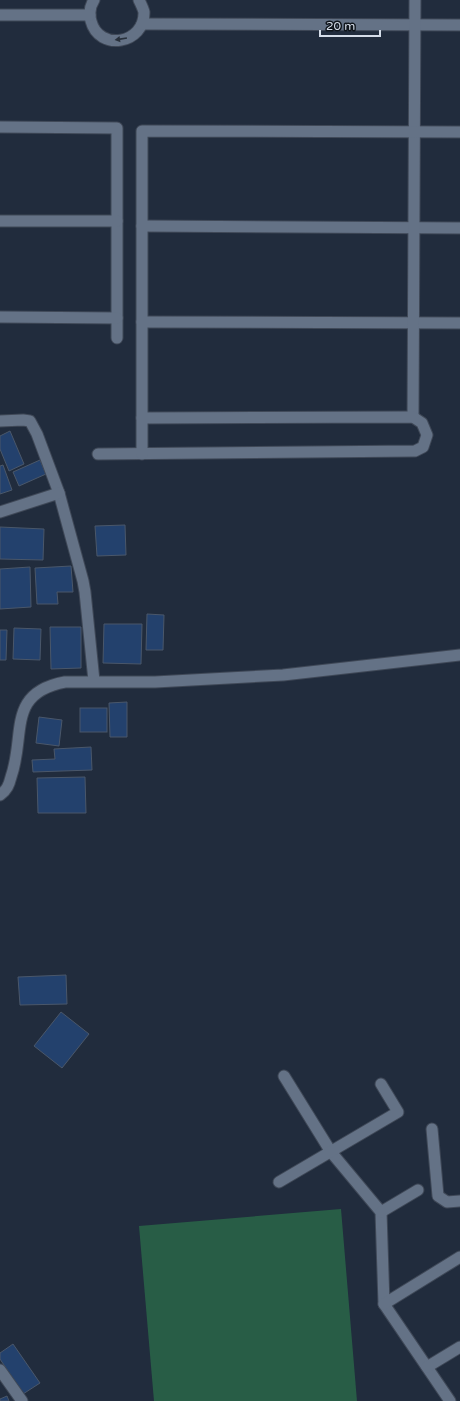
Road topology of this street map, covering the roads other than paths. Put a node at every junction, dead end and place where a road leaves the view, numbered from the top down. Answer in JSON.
{"nodes":[{"id":1,"x":94,"y":0,"type":"edge"},
{"id":2,"x":139,"y":0,"type":"edge"},
{"id":3,"x":415,"y":0,"type":"edge"},
{"id":4,"x":0,"y":15,"type":"edge"},
{"id":5,"x":90,"y":15,"type":"junction"},
{"id":6,"x":142,"y":24,"type":"junction"},
{"id":7,"x":415,"y":25,"type":"junction"},
{"id":8,"x":460,"y":25,"type":"edge"},
{"id":9,"x":0,"y":127,"type":"edge"},
{"id":10,"x":414,"y":132,"type":"junction"},
{"id":11,"x":460,"y":132,"type":"edge"},
{"id":12,"x":0,"y":221,"type":"edge"},
{"id":13,"x":117,"y":221,"type":"junction"},
{"id":14,"x":142,"y":226,"type":"junction"},
{"id":15,"x":414,"y":227,"type":"junction"},
{"id":16,"x":460,"y":228,"type":"edge"},
{"id":17,"x":0,"y":317,"type":"edge"},
{"id":18,"x":117,"y":318,"type":"junction"},
{"id":19,"x":142,"y":322,"type":"junction"},
{"id":20,"x":413,"y":323,"type":"junction"},
{"id":21,"x":460,"y":323,"type":"edge"},
{"id":22,"x":117,"y":338,"type":"dead end"},
{"id":23,"x":413,"y":417,"type":"junction"},
{"id":24,"x":142,"y":418,"type":"junction"},
{"id":25,"x":0,"y":421,"type":"edge"},
{"id":26,"x":98,"y":454,"type":"dead end"},
{"id":27,"x":142,"y":454,"type":"junction"},
{"id":28,"x":59,"y":493,"type":"junction"},
{"id":29,"x":0,"y":512,"type":"edge"},
{"id":30,"x":460,"y":655,"type":"edge"},
{"id":31,"x":94,"y":681,"type":"junction"},
{"id":32,"x":0,"y":795,"type":"edge"},
{"id":33,"x":284,"y":1076,"type":"dead end"},
{"id":34,"x":381,"y":1084,"type":"dead end"},
{"id":35,"x":432,"y":1129,"type":"dead end"},
{"id":36,"x":331,"y":1152,"type":"junction"},
{"id":37,"x":279,"y":1182,"type":"dead end"},
{"id":38,"x":418,"y":1190,"type":"dead end"},
{"id":39,"x":460,"y":1201,"type":"edge"},
{"id":40,"x":381,"y":1212,"type":"junction"},
{"id":41,"x":460,"y":1257,"type":"edge"},
{"id":42,"x":384,"y":1304,"type":"junction"},
{"id":43,"x":460,"y":1347,"type":"edge"},
{"id":44,"x":427,"y":1367,"type":"junction"},
{"id":45,"x":0,"y":1370,"type":"edge"},
{"id":46,"x":22,"y":1401,"type":"edge"},
{"id":47,"x":450,"y":1401,"type":"edge"}],
"edges":[{"from":1,"to":5,"type":"street"},
{"from":2,"to":6,"type":"street"},
{"from":3,"to":7,"type":"street"},
{"from":4,"to":5,"type":"street"},
{"from":6,"to":5,"type":"street","one_way":true},
{"from":6,"to":7,"type":"street"},
{"from":7,"to":8,"type":"street"},
{"from":7,"to":10,"type":"street"},
{"from":9,"to":13,"type":"street"},
{"from":10,"to":11,"type":"street"},
{"from":10,"to":14,"type":"street"},
{"from":10,"to":15,"type":"street"},
{"from":12,"to":13,"type":"street"},
{"from":13,"to":18,"type":"street"},
{"from":14,"to":15,"type":"street"},
{"from":14,"to":19,"type":"street"},
{"from":15,"to":16,"type":"street"},
{"from":15,"to":20,"type":"street"},
{"from":17,"to":18,"type":"street"},
{"from":18,"to":22,"type":"street"},
{"from":19,"to":20,"type":"street"},
{"from":19,"to":24,"type":"street"},
{"from":20,"to":21,"type":"street"},
{"from":20,"to":23,"type":"street"},
{"from":23,"to":24,"type":"street"},
{"from":23,"to":27,"type":"street"},
{"from":24,"to":27,"type":"street"},
{"from":25,"to":28,"type":"street"},
{"from":26,"to":27,"type":"street"},
{"from":28,"to":29,"type":"street"},
{"from":28,"to":31,"type":"street"},
{"from":30,"to":31,"type":"street"},
{"from":31,"to":32,"type":"street"},
{"from":33,"to":36,"type":"street"},
{"from":34,"to":36,"type":"street"},
{"from":35,"to":39,"type":"street"},
{"from":36,"to":37,"type":"street"},
{"from":36,"to":40,"type":"street"},
{"from":38,"to":40,"type":"street"},
{"from":40,"to":42,"type":"street"},
{"from":41,"to":42,"type":"street"},
{"from":42,"to":44,"type":"street"},
{"from":43,"to":44,"type":"street"},
{"from":44,"to":47,"type":"street"},
{"from":45,"to":46,"type":"street"}]}
